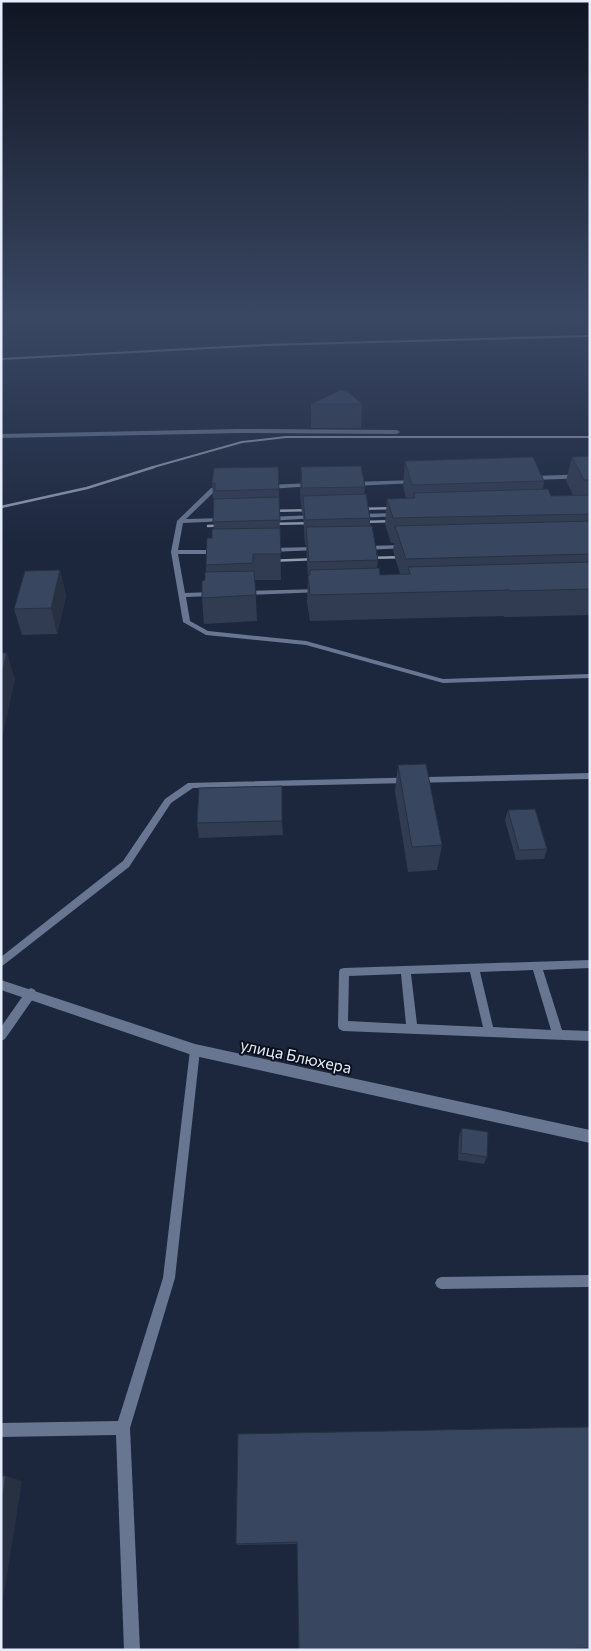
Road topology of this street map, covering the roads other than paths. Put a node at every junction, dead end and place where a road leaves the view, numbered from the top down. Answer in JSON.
{"nodes":[{"id":1,"x":398,"y":432,"type":"dead end"},
{"id":2,"x":1,"y":436,"type":"edge"},
{"id":3,"x":590,"y":476,"type":"edge"},
{"id":4,"x":520,"y":478,"type":"edge"},
{"id":5,"x":421,"y":482,"type":"edge"},
{"id":6,"x":342,"y":484,"type":"edge"},
{"id":7,"x":322,"y":485,"type":"edge"},
{"id":8,"x":263,"y":487,"type":"edge"},
{"id":9,"x":233,"y":488,"type":"edge"},
{"id":10,"x":400,"y":515,"type":"edge"},
{"id":11,"x":350,"y":516,"type":"edge"},
{"id":12,"x":320,"y":517,"type":"edge"},
{"id":13,"x":260,"y":519,"type":"edge"},
{"id":14,"x":230,"y":520,"type":"edge"},
{"id":15,"x":180,"y":521,"type":"junction"},
{"id":16,"x":412,"y":547,"type":"edge"},
{"id":17,"x":323,"y":549,"type":"edge"},
{"id":18,"x":352,"y":549,"type":"edge"},
{"id":19,"x":263,"y":550,"type":"edge"},
{"id":20,"x":224,"y":551,"type":"edge"},
{"id":21,"x":174,"y":552,"type":"junction"},
{"id":22,"x":331,"y":591,"type":"edge"},
{"id":23,"x":222,"y":594,"type":"edge"},
{"id":24,"x":242,"y":594,"type":"edge"},
{"id":25,"x":182,"y":595,"type":"junction"},
{"id":26,"x":590,"y":676,"type":"edge"},
{"id":27,"x":590,"y":776,"type":"edge"},
{"id":28,"x":1,"y":963,"type":"edge"},
{"id":29,"x":590,"y":964,"type":"edge"},
{"id":30,"x":537,"y":966,"type":"junction"},
{"id":31,"x":474,"y":968,"type":"junction"},
{"id":32,"x":406,"y":970,"type":"junction"},
{"id":33,"x":1,"y":984,"type":"edge"},
{"id":34,"x":31,"y":993,"type":"junction"},
{"id":35,"x":412,"y":1029,"type":"junction"},
{"id":36,"x":489,"y":1032,"type":"junction"},
{"id":37,"x":558,"y":1035,"type":"junction"},
{"id":38,"x":1,"y":1036,"type":"edge"},
{"id":39,"x":590,"y":1036,"type":"edge"},
{"id":40,"x":195,"y":1050,"type":"junction"},
{"id":41,"x":590,"y":1137,"type":"edge"},
{"id":42,"x":590,"y":1281,"type":"edge"},
{"id":43,"x":440,"y":1283,"type":"dead end"},
{"id":44,"x":123,"y":1428,"type":"junction"},
{"id":45,"x":1,"y":1430,"type":"edge"},
{"id":46,"x":132,"y":1650,"type":"edge"}],
"edges":[{"from":1,"to":2,"type":"lane"},
{"from":3,"to":4,"type":"lane"},
{"from":5,"to":6,"type":"lane"},
{"from":7,"to":8,"type":"lane"},
{"from":9,"to":15,"type":"lane"},
{"from":10,"to":11,"type":"lane"},
{"from":12,"to":13,"type":"lane"},
{"from":14,"to":15,"type":"lane"},
{"from":15,"to":21,"type":"lane"},
{"from":16,"to":18,"type":"lane"},
{"from":17,"to":19,"type":"lane"},
{"from":20,"to":21,"type":"lane"},
{"from":21,"to":25,"type":"lane"},
{"from":22,"to":24,"type":"lane"},
{"from":23,"to":25,"type":"lane"},
{"from":25,"to":26,"type":"lane"},
{"from":27,"to":28,"type":"lane"},
{"from":29,"to":30,"type":"lane"},
{"from":30,"to":31,"type":"lane"},
{"from":30,"to":37,"type":"lane"},
{"from":31,"to":32,"type":"lane"},
{"from":31,"to":36,"type":"lane"},
{"from":32,"to":35,"type":"lane"},
{"from":32,"to":35,"type":"lane"},
{"from":33,"to":34,"type":"street","name":"улица Блюхера"},
{"from":34,"to":38,"type":"lane"},
{"from":34,"to":40,"type":"street","name":"улица Блюхера"},
{"from":35,"to":36,"type":"lane"},
{"from":36,"to":37,"type":"lane"},
{"from":37,"to":39,"type":"lane"},
{"from":40,"to":41,"type":"street","name":"улица Блюхера"},
{"from":40,"to":44,"type":"lane"},
{"from":42,"to":43,"type":"lane"},
{"from":44,"to":45,"type":"lane"},
{"from":44,"to":46,"type":"lane"}]}
